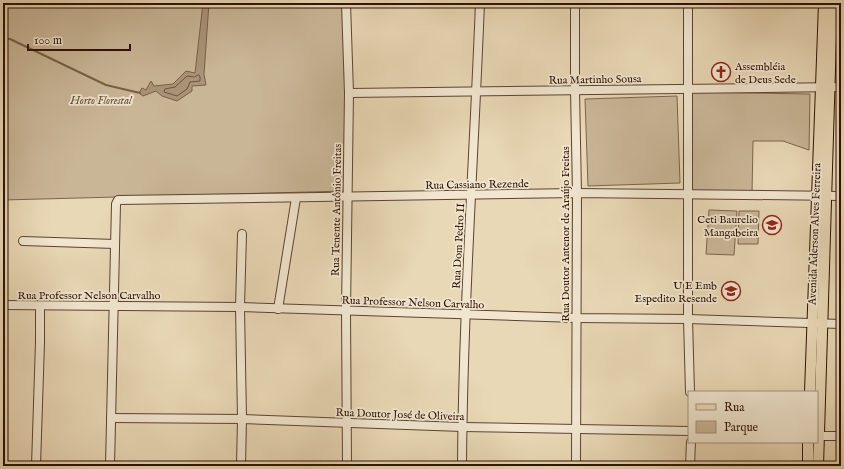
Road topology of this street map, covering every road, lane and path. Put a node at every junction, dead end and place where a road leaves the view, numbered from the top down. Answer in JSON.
{"nodes":[{"id":1,"x":346,"y":3,"type":"edge"},
{"id":2,"x":480,"y":3,"type":"edge"},
{"id":3,"x":575,"y":3,"type":"edge"},
{"id":4,"x":688,"y":3,"type":"edge"},
{"id":5,"x":824,"y":3,"type":"edge"},
{"id":6,"x":832,"y":3,"type":"edge"},
{"id":7,"x":826,"y":87,"type":"junction"},
{"id":8,"x":841,"y":87,"type":"edge"},
{"id":9,"x":688,"y":88,"type":"junction"},
{"id":10,"x":575,"y":90,"type":"junction"},
{"id":11,"x":477,"y":91,"type":"junction"},
{"id":12,"x":349,"y":93,"type":"junction"},
{"id":13,"x":577,"y":193,"type":"junction"},
{"id":14,"x":472,"y":195,"type":"junction"},
{"id":15,"x":688,"y":195,"type":"junction"},
{"id":16,"x":822,"y":195,"type":"junction"},
{"id":17,"x":348,"y":196,"type":"junction"},
{"id":18,"x":841,"y":196,"type":"edge"},
{"id":19,"x":296,"y":198,"type":"junction"},
{"id":20,"x":242,"y":234,"type":"dead end"},
{"id":21,"x":23,"y":241,"type":"dead end"},
{"id":22,"x":115,"y":244,"type":"junction"},
{"id":23,"x":3,"y":305,"type":"edge"},
{"id":24,"x":113,"y":305,"type":"junction"},
{"id":25,"x":40,"y":306,"type":"junction"},
{"id":26,"x":240,"y":307,"type":"junction"},
{"id":27,"x":278,"y":309,"type":"junction"},
{"id":28,"x":346,"y":311,"type":"junction"},
{"id":29,"x":466,"y":314,"type":"junction"},
{"id":30,"x":576,"y":318,"type":"junction"},
{"id":31,"x":688,"y":319,"type":"junction"},
{"id":32,"x":818,"y":323,"type":"junction"},
{"id":33,"x":841,"y":324,"type":"edge"},
{"id":34,"x":690,"y":391,"type":"edge"},
{"id":35,"x":810,"y":391,"type":"edge"},
{"id":36,"x":111,"y":418,"type":"junction"},
{"id":37,"x":242,"y":419,"type":"junction"},
{"id":38,"x":346,"y":424,"type":"junction"},
{"id":39,"x":462,"y":427,"type":"junction"},
{"id":40,"x":576,"y":429,"type":"junction"},
{"id":41,"x":688,"y":431,"type":"edge"},
{"id":42,"x":818,"y":436,"type":"edge"},
{"id":43,"x":841,"y":436,"type":"edge"},
{"id":44,"x":691,"y":443,"type":"edge"},
{"id":45,"x":808,"y":443,"type":"edge"},
{"id":46,"x":36,"y":466,"type":"edge"},
{"id":47,"x":110,"y":466,"type":"edge"},
{"id":48,"x":241,"y":466,"type":"edge"},
{"id":49,"x":347,"y":466,"type":"edge"},
{"id":50,"x":462,"y":466,"type":"edge"},
{"id":51,"x":576,"y":466,"type":"edge"},
{"id":52,"x":690,"y":466,"type":"edge"},
{"id":53,"x":808,"y":466,"type":"edge"},
{"id":54,"x":818,"y":466,"type":"edge"}],
"edges":[{"from":1,"to":12,"type":"street","name":"Rua Tenente Antônio Freitas"},
{"from":2,"to":11,"type":"street","name":"Rua Dom Pedro II"},
{"from":3,"to":10,"type":"street","name":"Rua Doutor Antenor de Araújo Freitas"},
{"from":4,"to":9,"type":"street"},
{"from":5,"to":7,"type":"main road","name":"Avenida Aderson Alves Ferreira"},
{"from":6,"to":7,"type":"main road","name":"Avenida Aderson Alves Ferreira"},
{"from":7,"to":8,"type":"street","name":"Rua Martinho Sousa"},
{"from":7,"to":9,"type":"street","name":"Rua Martinho Sousa"},
{"from":7,"to":16,"type":"main road","name":"Avenida Aderson Alves Ferreira"},
{"from":9,"to":10,"type":"street","name":"Rua Martinho Sousa"},
{"from":9,"to":15,"type":"street"},
{"from":10,"to":11,"type":"street","name":"Rua Martinho Sousa"},
{"from":10,"to":13,"type":"street","name":"Rua Doutor Antenor de Araújo Freitas"},
{"from":11,"to":12,"type":"street","name":"Rua Martinho Sousa"},
{"from":11,"to":14,"type":"street","name":"Rua Dom Pedro II"},
{"from":12,"to":17,"type":"street","name":"Rua Tenente Antônio Freitas"},
{"from":13,"to":14,"type":"street","name":"Rua Cassiano Rezende"},
{"from":13,"to":15,"type":"street","name":"Rua Cassiano Rezende"},
{"from":13,"to":30,"type":"street","name":"Rua Doutor Antenor de Araújo Freitas"},
{"from":14,"to":17,"type":"street","name":"Rua Cassiano Rezende"},
{"from":14,"to":29,"type":"street","name":"Rua Dom Pedro II"},
{"from":15,"to":16,"type":"street","name":"Rua Cassiano Rezende"},
{"from":15,"to":31,"type":"street"},
{"from":16,"to":18,"type":"street","name":"Rua Cassiano Rezende"},
{"from":16,"to":32,"type":"main road","name":"Avenida Aderson Alves Ferreira"},
{"from":17,"to":19,"type":"street","name":"Rua Cassiano Rezende"},
{"from":17,"to":28,"type":"street","name":"Rua Tenente Antônio Freitas"},
{"from":19,"to":22,"type":"street","name":"Rua Cassiano Rezende"},
{"from":19,"to":27,"type":"street"},
{"from":20,"to":26,"type":"street"},
{"from":21,"to":22,"type":"street"},
{"from":22,"to":24,"type":"street"},
{"from":23,"to":25,"type":"street","name":"Rua Professor Nelson Carvalho"},
{"from":24,"to":25,"type":"street","name":"Rua Professor Nelson Carvalho"},
{"from":24,"to":26,"type":"street","name":"Rua Professor Nelson Carvalho"},
{"from":24,"to":36,"type":"street"},
{"from":25,"to":46,"type":"street"},
{"from":26,"to":27,"type":"street","name":"Rua Professor Nelson Carvalho"},
{"from":26,"to":37,"type":"street"},
{"from":27,"to":28,"type":"street","name":"Rua Professor Nelson Carvalho"},
{"from":28,"to":29,"type":"street","name":"Rua Professor Nelson Carvalho"},
{"from":28,"to":38,"type":"street","name":"Rua Tenente Antônio Freitas"},
{"from":29,"to":30,"type":"street","name":"Rua Professor Nelson Carvalho"},
{"from":29,"to":39,"type":"street","name":"Rua Dom Pedro II"},
{"from":30,"to":31,"type":"street","name":"Rua Professor Nelson Carvalho"},
{"from":30,"to":40,"type":"street","name":"Rua Doutor Antenor de Araújo Freitas"},
{"from":31,"to":32,"type":"street","name":"Rua Professor Nelson Carvalho"},
{"from":31,"to":34,"type":"street"},
{"from":32,"to":33,"type":"street","name":"Rua Professor Nelson Carvalho"},
{"from":32,"to":35,"type":"main road","name":"Avenida Aderson Alves Ferreira"},
{"from":32,"to":42,"type":"main road","name":"Avenida Aderson Alves Ferreira"},
{"from":36,"to":37,"type":"street","name":"Rua Doutor José de Oliveira"},
{"from":36,"to":47,"type":"street"},
{"from":37,"to":38,"type":"street","name":"Rua Doutor José de Oliveira"},
{"from":37,"to":48,"type":"street"},
{"from":38,"to":39,"type":"street","name":"Rua Doutor José de Oliveira"},
{"from":38,"to":49,"type":"street","name":"Rua Tenente Antônio Freitas"},
{"from":39,"to":40,"type":"street","name":"Rua Doutor José de Oliveira"},
{"from":39,"to":50,"type":"street","name":"Rua Dom Pedro II"},
{"from":40,"to":41,"type":"street","name":"Rua Doutor José de Oliveira"},
{"from":40,"to":51,"type":"street","name":"Rua Doutor Antenor de Araújo Freitas"},
{"from":42,"to":43,"type":"street"},
{"from":42,"to":54,"type":"main road","name":"Avenida Aderson Alves Ferreira"},
{"from":44,"to":52,"type":"street"},
{"from":45,"to":53,"type":"main road"}]}
